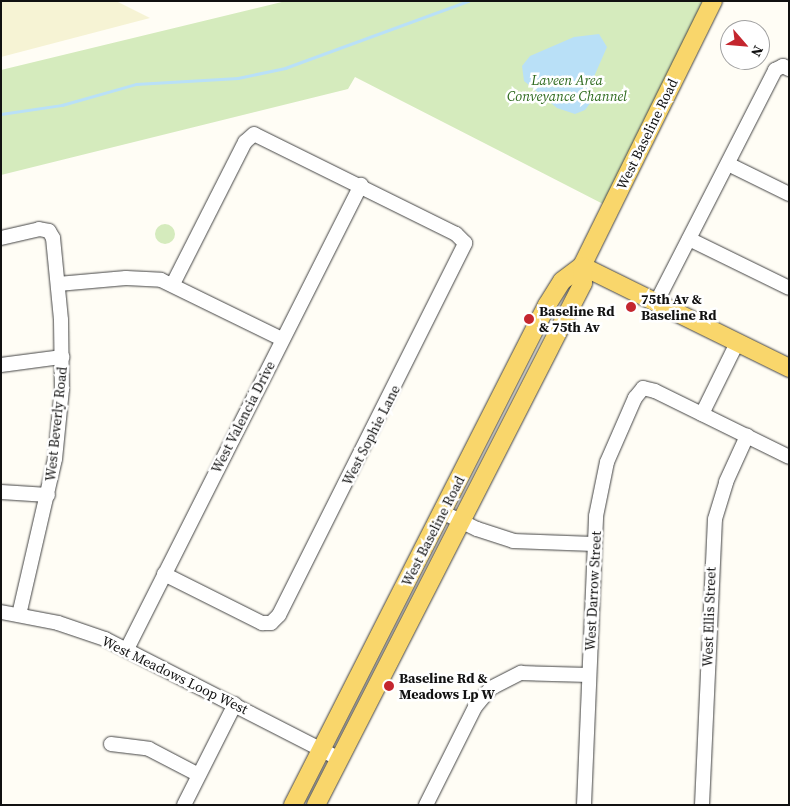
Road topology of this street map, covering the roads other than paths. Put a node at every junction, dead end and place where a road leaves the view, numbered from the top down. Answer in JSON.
{"nodes":[{"id":1,"x":713,"y":1,"type":"edge"},
{"id":2,"x":786,"y":67,"type":"edge"},
{"id":3,"x":728,"y":164,"type":"junction"},
{"id":4,"x":361,"y":185,"type":"junction"},
{"id":5,"x":789,"y":194,"type":"edge"},
{"id":6,"x":1,"y":238,"type":"edge"},
{"id":7,"x":689,"y":239,"type":"junction"},
{"id":8,"x":582,"y":266,"type":"junction"},
{"id":9,"x":58,"y":284,"type":"junction"},
{"id":10,"x":173,"y":284,"type":"junction"},
{"id":11,"x":789,"y":288,"type":"edge"},
{"id":12,"x":656,"y":303,"type":"junction"},
{"id":13,"x":282,"y":339,"type":"junction"},
{"id":14,"x":738,"y":342,"type":"junction"},
{"id":15,"x":62,"y":357,"type":"junction"},
{"id":16,"x":1,"y":365,"type":"edge"},
{"id":17,"x":789,"y":368,"type":"edge"},
{"id":18,"x":702,"y":414,"type":"junction"},
{"id":19,"x":747,"y":436,"type":"junction"},
{"id":20,"x":789,"y":457,"type":"edge"},
{"id":21,"x":1,"y":492,"type":"edge"},
{"id":22,"x":48,"y":495,"type":"junction"},
{"id":23,"x":442,"y":512,"type":"junction"},
{"id":24,"x":461,"y":521,"type":"junction"},
{"id":25,"x":594,"y":544,"type":"junction"},
{"id":26,"x":164,"y":574,"type":"junction"},
{"id":27,"x":1,"y":612,"type":"edge"},
{"id":28,"x":19,"y":615,"type":"junction"},
{"id":29,"x":127,"y":649,"type":"junction"},
{"id":30,"x":589,"y":675,"type":"junction"},
{"id":31,"x":235,"y":704,"type":"junction"},
{"id":32,"x":111,"y":744,"type":"dead end"},
{"id":33,"x":321,"y":749,"type":"junction"},
{"id":34,"x":340,"y":759,"type":"junction"},
{"id":35,"x":199,"y":775,"type":"junction"},
{"id":36,"x":184,"y":805,"type":"edge"},
{"id":37,"x":293,"y":805,"type":"edge"},
{"id":38,"x":316,"y":805,"type":"edge"},
{"id":39,"x":426,"y":805,"type":"edge"},
{"id":40,"x":584,"y":805,"type":"edge"},
{"id":41,"x":702,"y":805,"type":"edge"}],
"edges":[{"from":1,"to":8,"type":"main road","name":"West Baseline Road"},
{"from":2,"to":3,"type":"street"},
{"from":3,"to":5,"type":"street"},
{"from":3,"to":7,"type":"street"},
{"from":4,"to":10,"type":"street"},
{"from":4,"to":13,"type":"street","name":"West Valencia Drive"},
{"from":4,"to":26,"type":"street","name":"West Sophie Lane"},
{"from":6,"to":9,"type":"street","name":"West Beverly Road"},
{"from":7,"to":11,"type":"street"},
{"from":7,"to":12,"type":"street"},
{"from":8,"to":12,"type":"main road"},
{"from":8,"to":23,"type":"main road","name":"West Baseline Road"},
{"from":8,"to":24,"type":"main road","name":"West Baseline Road"},
{"from":9,"to":10,"type":"street"},
{"from":9,"to":15,"type":"street","name":"West Beverly Road"},
{"from":10,"to":13,"type":"street"},
{"from":12,"to":14,"type":"main road"},
{"from":13,"to":26,"type":"street","name":"West Valencia Drive"},
{"from":14,"to":17,"type":"main road"},
{"from":14,"to":18,"type":"street"},
{"from":15,"to":16,"type":"street"},
{"from":15,"to":22,"type":"street","name":"West Beverly Road"},
{"from":18,"to":19,"type":"street"},
{"from":18,"to":25,"type":"street","name":"West Darrow Street"},
{"from":19,"to":20,"type":"street"},
{"from":19,"to":41,"type":"street","name":"West Ellis Street"},
{"from":21,"to":22,"type":"street"},
{"from":22,"to":28,"type":"street","name":"West Beverly Road"},
{"from":23,"to":24,"type":"street"},
{"from":23,"to":33,"type":"main road","name":"West Baseline Road"},
{"from":24,"to":25,"type":"street"},
{"from":24,"to":34,"type":"main road","name":"West Baseline Road"},
{"from":25,"to":30,"type":"street","name":"West Darrow Street"},
{"from":26,"to":29,"type":"street","name":"West Valencia Drive"},
{"from":27,"to":28,"type":"street","name":"West Meadows Loop West"},
{"from":28,"to":29,"type":"street","name":"West Meadows Loop West"},
{"from":29,"to":31,"type":"street","name":"West Meadows Loop West"},
{"from":30,"to":39,"type":"street"},
{"from":30,"to":40,"type":"street","name":"West Darrow Street"},
{"from":31,"to":33,"type":"street","name":"West Meadows Loop West"},
{"from":31,"to":35,"type":"street"},
{"from":32,"to":35,"type":"street"},
{"from":33,"to":34,"type":"street","name":"West Meadows Loop West"},
{"from":33,"to":37,"type":"main road","name":"West Baseline Road"},
{"from":34,"to":38,"type":"main road","name":"West Baseline Road"},
{"from":35,"to":36,"type":"street"}]}
